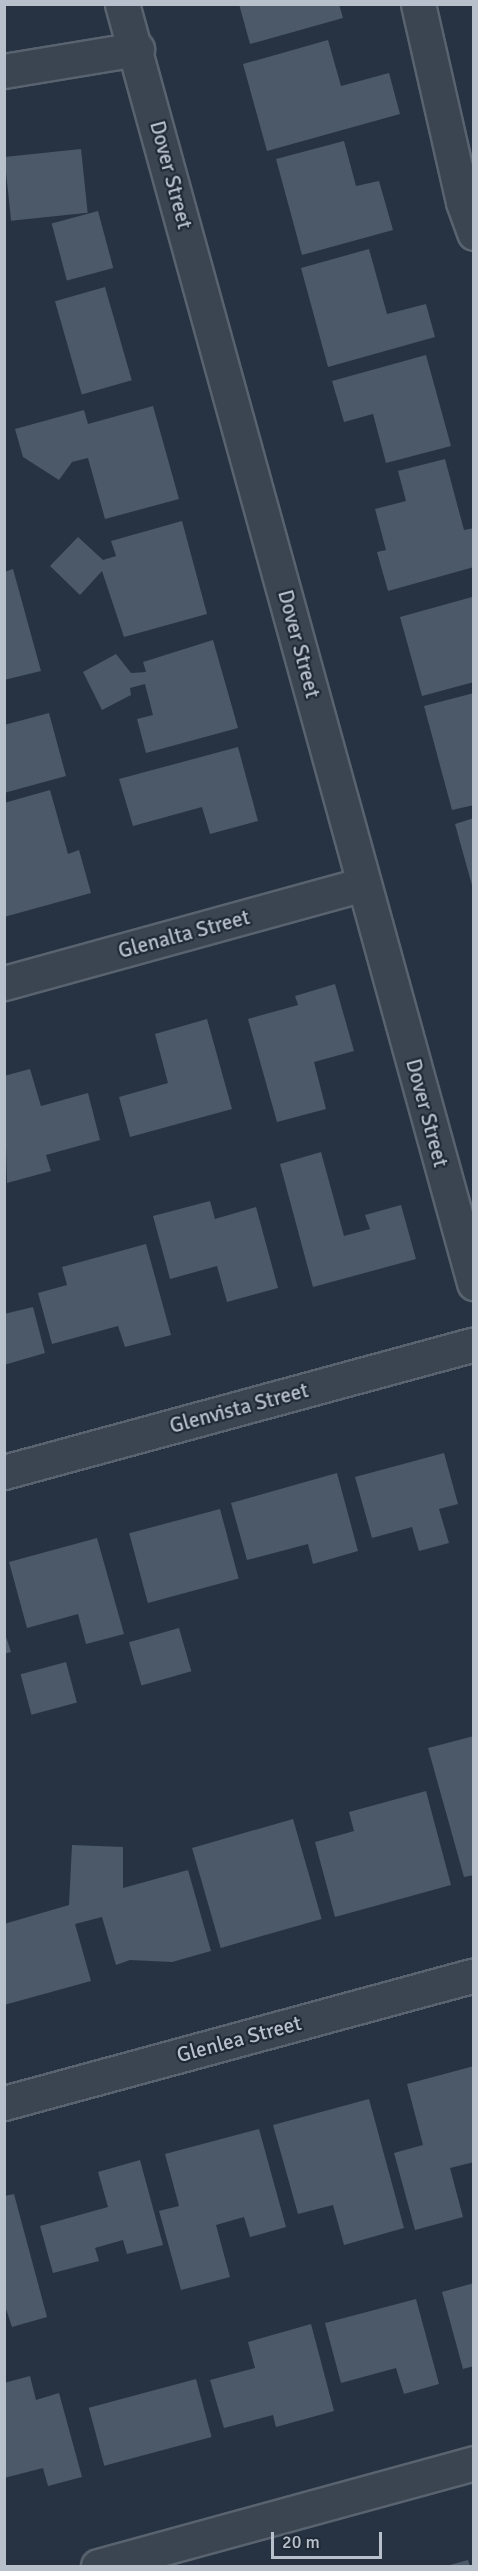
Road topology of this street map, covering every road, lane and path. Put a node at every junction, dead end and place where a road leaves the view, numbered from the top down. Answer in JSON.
{"nodes":[{"id":1,"x":122,"y":4,"type":"edge"},
{"id":2,"x":418,"y":4,"type":"edge"},
{"id":3,"x":137,"y":49,"type":"junction"},
{"id":4,"x":4,"y":71,"type":"edge"},
{"id":5,"x":474,"y":233,"type":"edge"},
{"id":6,"x":364,"y":884,"type":"junction"},
{"id":7,"x":4,"y":983,"type":"edge"},
{"id":8,"x":474,"y":1283,"type":"edge"},
{"id":9,"x":474,"y":1344,"type":"edge"},
{"id":10,"x":4,"y":1472,"type":"edge"},
{"id":11,"x":474,"y":1975,"type":"edge"},
{"id":12,"x":4,"y":2103,"type":"edge"},
{"id":13,"x":474,"y":2463,"type":"edge"},
{"id":14,"x":98,"y":2566,"type":"edge"}],
"edges":[{"from":1,"to":3,"type":"street","name":"Dover Street"},
{"from":2,"to":5,"type":"street"},
{"from":3,"to":4,"type":"street"},
{"from":3,"to":6,"type":"street","name":"Dover Street"},
{"from":6,"to":7,"type":"street","name":"Glenalta Street"},
{"from":6,"to":8,"type":"street","name":"Dover Street"},
{"from":9,"to":10,"type":"street","name":"Glenvista Street"},
{"from":11,"to":12,"type":"street","name":"Glenlea Street"},
{"from":13,"to":14,"type":"street"}]}
